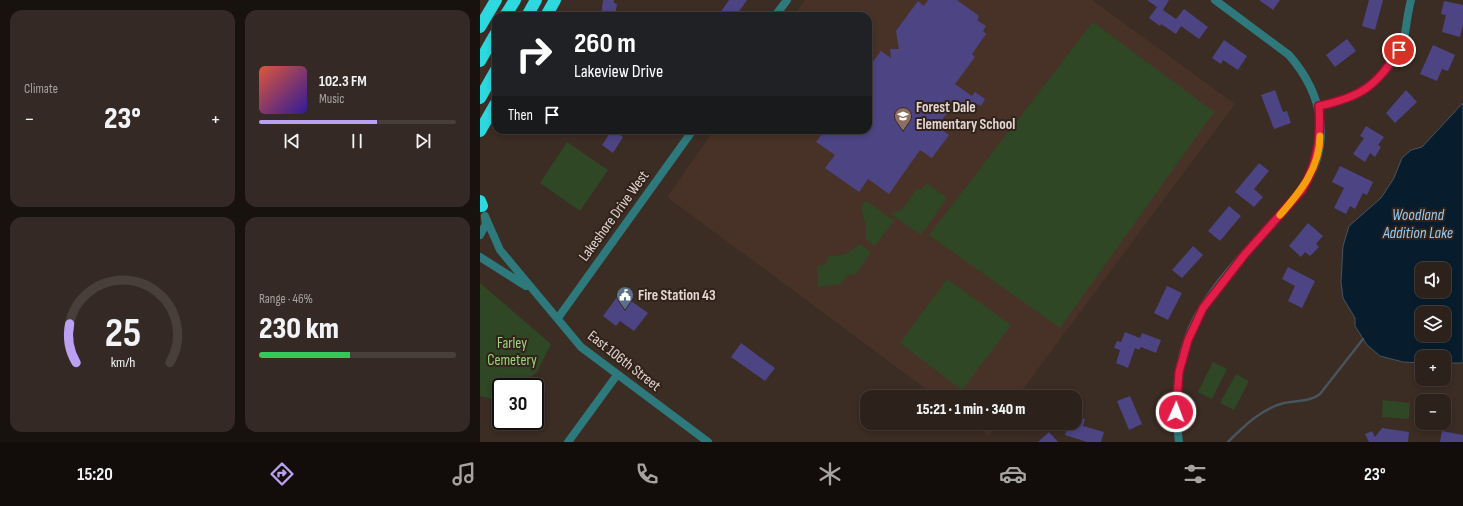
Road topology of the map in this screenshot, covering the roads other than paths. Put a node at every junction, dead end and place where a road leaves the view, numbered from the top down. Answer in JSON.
{"nodes":[{"id":1,"x":496,"y":0,"type":"edge"},
{"id":2,"x":515,"y":0,"type":"edge"},
{"id":3,"x":536,"y":0,"type":"edge"},
{"id":4,"x":555,"y":0,"type":"edge"},
{"id":5,"x":787,"y":0,"type":"edge"},
{"id":6,"x":1215,"y":0,"type":"edge"},
{"id":7,"x":1411,"y":0,"type":"edge"},
{"id":8,"x":508,"y":12,"type":"edge"},
{"id":9,"x":529,"y":12,"type":"edge"},
{"id":10,"x":548,"y":12,"type":"edge"},
{"id":11,"x":778,"y":12,"type":"edge"},
{"id":12,"x":480,"y":27,"type":"edge"},
{"id":13,"x":492,"y":39,"type":"edge"},
{"id":14,"x":480,"y":60,"type":"edge"},
{"id":15,"x":492,"y":77,"type":"edge"},
{"id":16,"x":480,"y":98,"type":"edge"},
{"id":17,"x":1319,"y":106,"type":"junction"},
{"id":18,"x":492,"y":110,"type":"edge"},
{"id":19,"x":480,"y":131,"type":"edge"},
{"id":20,"x":690,"y":134,"type":"edge"},
{"id":21,"x":482,"y":206,"type":"edge"},
{"id":22,"x":480,"y":235,"type":"edge"},
{"id":23,"x":480,"y":257,"type":"edge"},
{"id":24,"x":532,"y":290,"type":"junction"},
{"id":25,"x":558,"y":318,"type":"junction"},
{"id":26,"x":617,"y":375,"type":"junction"},
{"id":27,"x":568,"y":442,"type":"edge"},
{"id":28,"x":708,"y":442,"type":"edge"},
{"id":29,"x":1179,"y":442,"type":"edge"}],
"edges":[{"from":1,"to":12,"type":"highway"},
{"from":2,"to":8,"type":"highway"},
{"from":3,"to":9,"type":"highway"},
{"from":4,"to":10,"type":"highway"},
{"from":5,"to":11,"type":"street"},
{"from":6,"to":17,"type":"street"},
{"from":7,"to":17,"type":"street"},
{"from":13,"to":14,"type":"highway"},
{"from":15,"to":16,"type":"highway"},
{"from":17,"to":29,"type":"street"},
{"from":18,"to":19,"type":"highway"},
{"from":20,"to":25,"type":"street","name":"Lakeshore Drive West"},
{"from":21,"to":22,"type":"street"},
{"from":21,"to":24,"type":"street","name":"East 106th Street"},
{"from":23,"to":24,"type":"street","name":"East 106th Street"},
{"from":24,"to":25,"type":"street","name":"East 106th Street"},
{"from":25,"to":26,"type":"street","name":"East 106th Street"},
{"from":26,"to":27,"type":"street"},
{"from":26,"to":28,"type":"street","name":"East 106th Street"}]}
